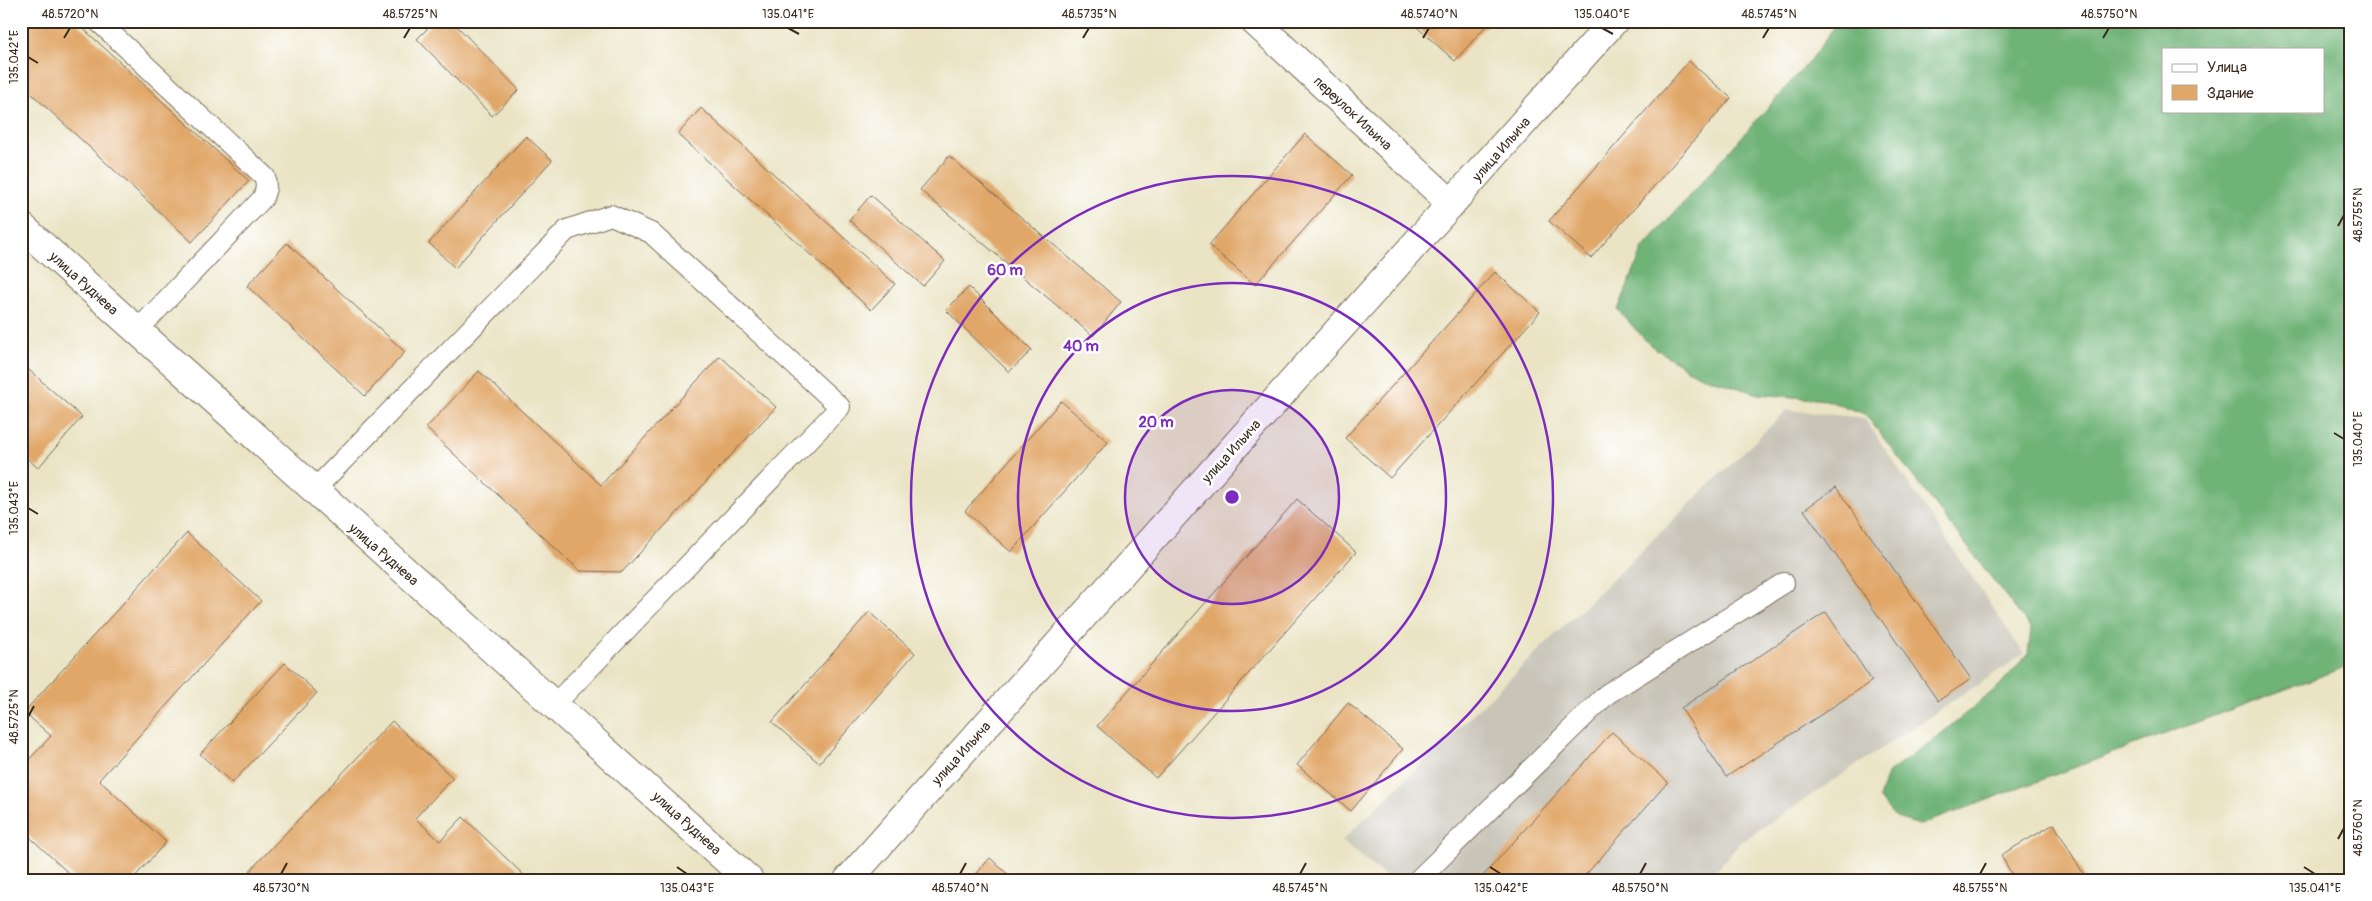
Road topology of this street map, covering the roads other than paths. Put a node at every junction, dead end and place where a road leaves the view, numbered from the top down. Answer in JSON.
{"nodes":[{"id":1,"x":98,"y":21,"type":"edge"},
{"id":2,"x":1254,"y":21,"type":"edge"},
{"id":3,"x":1614,"y":21,"type":"edge"},
{"id":4,"x":1452,"y":204,"type":"junction"},
{"id":5,"x":21,"y":226,"type":"edge"},
{"id":6,"x":137,"y":331,"type":"junction"},
{"id":7,"x":313,"y":491,"type":"junction"},
{"id":8,"x":1784,"y":583,"type":"dead end"},
{"id":9,"x":555,"y":704,"type":"junction"},
{"id":10,"x":749,"y":880,"type":"edge"},
{"id":11,"x":848,"y":880,"type":"edge"},
{"id":12,"x":1418,"y":880,"type":"edge"}],
"edges":[{"from":1,"to":6,"type":"lane"},
{"from":2,"to":4,"type":"street","name":"переулок Ильича"},
{"from":3,"to":4,"type":"street","name":"улица Ильича"},
{"from":4,"to":11,"type":"street","name":"улица Ильича"},
{"from":5,"to":6,"type":"street","name":"улица Руднева"},
{"from":6,"to":7,"type":"street","name":"улица Руднева"},
{"from":7,"to":9,"type":"street","name":"улица Руднева"},
{"from":7,"to":9,"type":"lane"},
{"from":8,"to":12,"type":"lane"},
{"from":9,"to":10,"type":"street","name":"улица Руднева"}]}
